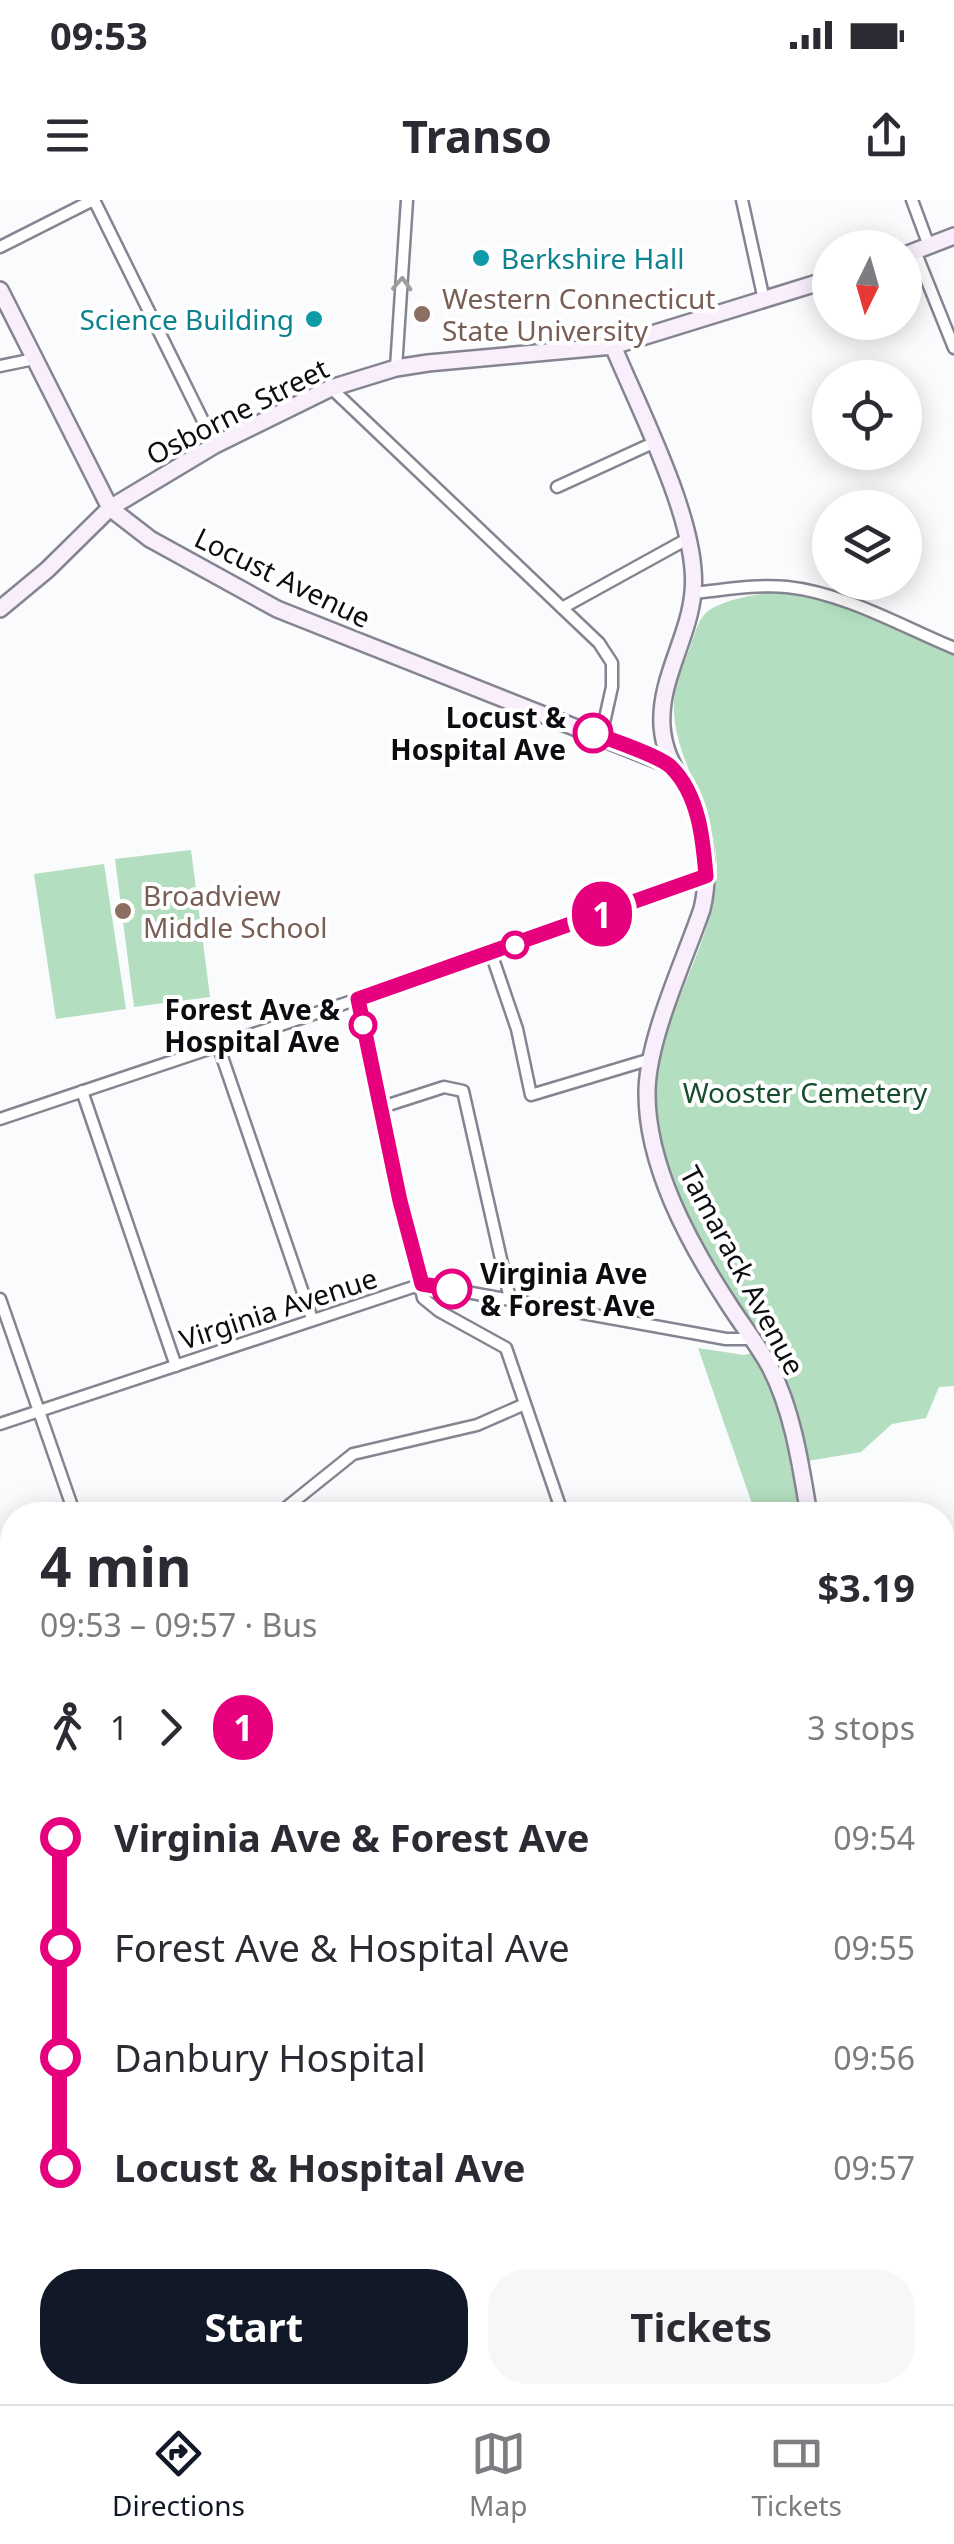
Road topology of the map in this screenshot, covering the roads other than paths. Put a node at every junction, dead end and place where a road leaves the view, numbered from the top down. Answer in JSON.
{"nodes":[{"id":1,"x":94,"y":200,"type":"edge"},
{"id":2,"x":407,"y":200,"type":"edge"},
{"id":3,"x":742,"y":200,"type":"edge"},
{"id":4,"x":912,"y":200,"type":"edge"},
{"id":5,"x":914,"y":230,"type":"edge"},
{"id":6,"x":954,"y":236,"type":"edge"},
{"id":7,"x":0,"y":247,"type":"edge"},
{"id":8,"x":922,"y":249,"type":"edge"},
{"id":9,"x":922,"y":266,"type":"edge"},
{"id":10,"x":812,"y":285,"type":"edge"},
{"id":11,"x":0,"y":290,"type":"edge"},
{"id":12,"x":764,"y":300,"type":"junction"},
{"id":13,"x":614,"y":346,"type":"junction"},
{"id":14,"x":954,"y":348,"type":"edge"},
{"id":15,"x":34,"y":359,"type":"junction"},
{"id":16,"x":0,"y":366,"type":"edge"},
{"id":17,"x":396,"y":368,"type":"junction"},
{"id":18,"x":332,"y":388,"type":"junction"},
{"id":19,"x":653,"y":443,"type":"junction"},
{"id":20,"x":215,"y":445,"type":"junction"},
{"id":21,"x":558,"y":487,"type":"dead end"},
{"id":22,"x":110,"y":508,"type":"junction"},
{"id":23,"x":690,"y":538,"type":"junction"},
{"id":24,"x":694,"y":592,"type":"junction"},
{"id":25,"x":562,"y":608,"type":"junction"},
{"id":26,"x":0,"y":609,"type":"edge"},
{"id":27,"x":954,"y":648,"type":"edge"},
{"id":28,"x":601,"y":736,"type":"junction"},
{"id":29,"x":670,"y":765,"type":"junction"},
{"id":30,"x":706,"y":876,"type":"junction"},
{"id":31,"x":491,"y":952,"type":"junction"},
{"id":32,"x":358,"y":999,"type":"junction"},
{"id":33,"x":218,"y":1045,"type":"junction"},
{"id":34,"x":651,"y":1060,"type":"junction"},
{"id":35,"x":82,"y":1092,"type":"junction"},
{"id":36,"x":380,"y":1108,"type":"junction"},
{"id":37,"x":0,"y":1119,"type":"edge"},
{"id":38,"x":422,"y":1284,"type":"junction"},
{"id":39,"x":0,"y":1299,"type":"edge"},
{"id":40,"x":510,"y":1299,"type":"junction"},
{"id":41,"x":312,"y":1318,"type":"junction"},
{"id":42,"x":753,"y":1339,"type":"junction"},
{"id":43,"x":176,"y":1366,"type":"junction"},
{"id":44,"x":525,"y":1404,"type":"junction"},
{"id":45,"x":38,"y":1411,"type":"junction"},
{"id":46,"x":0,"y":1424,"type":"edge"},
{"id":47,"x":70,"y":1502,"type":"edge"},
{"id":48,"x":293,"y":1502,"type":"edge"},
{"id":49,"x":559,"y":1502,"type":"edge"},
{"id":50,"x":805,"y":1502,"type":"edge"}],
"edges":[{"from":1,"to":7,"type":"street"},
{"from":1,"to":20,"type":"street"},
{"from":17,"to":2,"type":"street","one_way":true},
{"from":3,"to":12,"type":"street"},
{"from":4,"to":5,"type":"street"},
{"from":6,"to":8,"type":"street"},
{"from":9,"to":14,"type":"street"},
{"from":10,"to":12,"type":"street","name":"Osborne Street"},
{"from":11,"to":15,"type":"street","name":"Locust Avenue"},
{"from":12,"to":13,"type":"street","name":"Osborne Street"},
{"from":13,"to":17,"type":"street","name":"Osborne Street"},
{"from":13,"to":19,"type":"street"},
{"from":15,"to":16,"type":"street"},
{"from":15,"to":22,"type":"street","name":"Locust Avenue"},
{"from":17,"to":18,"type":"street","name":"Osborne Street"},
{"from":18,"to":20,"type":"street","name":"Osborne Street"},
{"from":18,"to":25,"type":"street"},
{"from":19,"to":21,"type":"street"},
{"from":19,"to":23,"type":"street"},
{"from":20,"to":22,"type":"street","name":"Osborne Street"},
{"from":22,"to":26,"type":"street","name":"Osborne Street"},
{"from":22,"to":28,"type":"street","name":"Locust Avenue"},
{"from":23,"to":24,"type":"street"},
{"from":23,"to":25,"type":"street"},
{"from":24,"to":27,"type":"street"},
{"from":24,"to":29,"type":"street"},
{"from":25,"to":28,"type":"street"},
{"from":28,"to":29,"type":"street","name":"Locust Avenue"},
{"from":29,"to":30,"type":"street","name":"Tamarack Avenue"},
{"from":30,"to":31,"type":"street"},
{"from":30,"to":34,"type":"street","name":"Tamarack Avenue"},
{"from":31,"to":32,"type":"street"},
{"from":31,"to":34,"type":"street"},
{"from":32,"to":33,"type":"street"},
{"from":32,"to":36,"type":"street"},
{"from":33,"to":35,"type":"street"},
{"from":33,"to":41,"type":"street"},
{"from":34,"to":42,"type":"street","name":"Tamarack Avenue"},
{"from":35,"to":37,"type":"street"},
{"from":35,"to":43,"type":"street"},
{"from":36,"to":38,"type":"street"},
{"from":36,"to":40,"type":"street"},
{"from":38,"to":40,"type":"street","name":"Virginia Avenue"},
{"from":38,"to":41,"type":"street","name":"Virginia Avenue"},
{"from":38,"to":44,"type":"street"},
{"from":39,"to":45,"type":"street"},
{"from":40,"to":42,"type":"street","name":"Virginia Avenue"},
{"from":41,"to":43,"type":"street","name":"Virginia Avenue"},
{"from":42,"to":50,"type":"street","name":"Tamarack Avenue"},
{"from":43,"to":45,"type":"street","name":"Virginia Avenue"},
{"from":44,"to":48,"type":"street"},
{"from":44,"to":49,"type":"street"},
{"from":45,"to":46,"type":"street","name":"Virginia Avenue"},
{"from":45,"to":47,"type":"street"}]}
